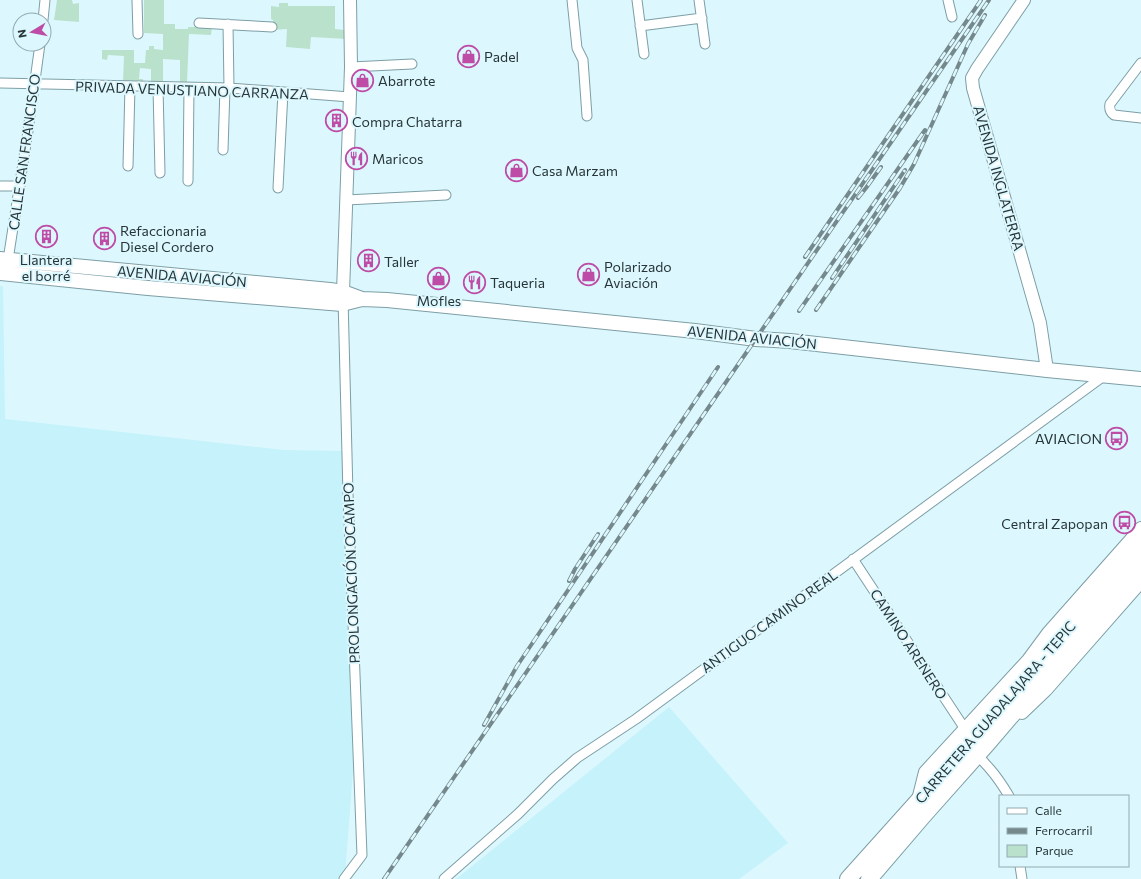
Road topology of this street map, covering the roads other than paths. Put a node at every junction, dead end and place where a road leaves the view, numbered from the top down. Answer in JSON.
{"nodes":[{"id":1,"x":45,"y":0,"type":"edge"},
{"id":2,"x":138,"y":0,"type":"edge"},
{"id":3,"x":350,"y":0,"type":"edge"},
{"id":4,"x":572,"y":0,"type":"edge"},
{"id":5,"x":637,"y":0,"type":"edge"},
{"id":6,"x":699,"y":0,"type":"edge"},
{"id":7,"x":1024,"y":0,"type":"edge"},
{"id":8,"x":950,"y":1,"type":"edge"},
{"id":9,"x":44,"y":12,"type":"edge"},
{"id":10,"x":952,"y":17,"type":"dead end"},
{"id":11,"x":702,"y":18,"type":"junction"},
{"id":12,"x":200,"y":23,"type":"dead end"},
{"id":13,"x":228,"y":24,"type":"junction"},
{"id":14,"x":640,"y":26,"type":"junction"},
{"id":15,"x":272,"y":27,"type":"dead end"},
{"id":16,"x":138,"y":34,"type":"dead end"},
{"id":17,"x":705,"y":44,"type":"dead end"},
{"id":18,"x":39,"y":52,"type":"edge"},
{"id":19,"x":644,"y":54,"type":"dead end"},
{"id":20,"x":1141,"y":63,"type":"edge"},
{"id":21,"x":412,"y":64,"type":"dead end"},
{"id":22,"x":351,"y":67,"type":"junction"},
{"id":23,"x":0,"y":83,"type":"edge"},
{"id":24,"x":34,"y":84,"type":"junction"},
{"id":25,"x":130,"y":86,"type":"junction"},
{"id":26,"x":158,"y":87,"type":"junction"},
{"id":27,"x":189,"y":88,"type":"junction"},
{"id":28,"x":227,"y":88,"type":"junction"},
{"id":29,"x":284,"y":92,"type":"junction"},
{"id":30,"x":350,"y":97,"type":"junction"},
{"id":31,"x":587,"y":116,"type":"dead end"},
{"id":32,"x":1141,"y":118,"type":"edge"},
{"id":33,"x":223,"y":150,"type":"dead end"},
{"id":34,"x":128,"y":166,"type":"dead end"},
{"id":35,"x":160,"y":174,"type":"dead end"},
{"id":36,"x":188,"y":181,"type":"dead end"},
{"id":37,"x":0,"y":186,"type":"edge"},
{"id":38,"x":20,"y":186,"type":"junction"},
{"id":39,"x":278,"y":188,"type":"dead end"},
{"id":40,"x":446,"y":195,"type":"dead end"},
{"id":41,"x":346,"y":200,"type":"junction"},
{"id":42,"x":4,"y":259,"type":"edge"},
{"id":43,"x":0,"y":273,"type":"edge"},
{"id":44,"x":343,"y":298,"type":"junction"},
{"id":45,"x":1047,"y":370,"type":"junction"},
{"id":46,"x":1105,"y":375,"type":"junction"},
{"id":47,"x":1141,"y":379,"type":"edge"},
{"id":48,"x":1141,"y":528,"type":"edge"},
{"id":49,"x":1141,"y":545,"type":"edge"},
{"id":50,"x":853,"y":559,"type":"junction"},
{"id":51,"x":1141,"y":564,"type":"edge"},
{"id":52,"x":1141,"y":582,"type":"edge"},
{"id":53,"x":965,"y":729,"type":"junction"},
{"id":54,"x":982,"y":749,"type":"junction"},
{"id":55,"x":1008,"y":795,"type":"edge"},
{"id":56,"x":918,"y":801,"type":"junction"},
{"id":57,"x":1020,"y":867,"type":"edge"},
{"id":58,"x":344,"y":879,"type":"edge"},
{"id":59,"x":444,"y":879,"type":"edge"},
{"id":60,"x":848,"y":879,"type":"edge"},
{"id":61,"x":869,"y":879,"type":"edge"},
{"id":62,"x":1022,"y":879,"type":"edge"}],
"edges":[{"from":1,"to":9,"type":"street"},
{"from":2,"to":16,"type":"street"},
{"from":3,"to":22,"type":"street"},
{"from":4,"to":31,"type":"street"},
{"from":5,"to":14,"type":"street"},
{"from":6,"to":11,"type":"street"},
{"from":7,"to":45,"type":"street","name":"AVENIDA INGLATERRA"},
{"from":8,"to":10,"type":"street"},
{"from":11,"to":14,"type":"street"},
{"from":11,"to":17,"type":"street"},
{"from":12,"to":13,"type":"street"},
{"from":13,"to":15,"type":"street"},
{"from":13,"to":28,"type":"street"},
{"from":14,"to":19,"type":"street"},
{"from":18,"to":24,"type":"street","name":"CALLE SAN FRANCISCO"},
{"from":20,"to":32,"type":"street"},
{"from":21,"to":22,"type":"street"},
{"from":22,"to":30,"type":"street"},
{"from":23,"to":24,"type":"street","name":"PRIVADA VENUSTIANO CARRANZA"},
{"from":24,"to":25,"type":"street","name":"PRIVADA VENUSTIANO CARRANZA"},
{"from":24,"to":38,"type":"street","name":"CALLE SAN FRANCISCO"},
{"from":25,"to":26,"type":"street","name":"PRIVADA VENUSTIANO CARRANZA"},
{"from":25,"to":34,"type":"street"},
{"from":26,"to":27,"type":"street","name":"PRIVADA VENUSTIANO CARRANZA"},
{"from":26,"to":35,"type":"street"},
{"from":27,"to":28,"type":"street","name":"PRIVADA VENUSTIANO CARRANZA"},
{"from":27,"to":36,"type":"street"},
{"from":28,"to":29,"type":"street","name":"PRIVADA VENUSTIANO CARRANZA"},
{"from":28,"to":33,"type":"street"},
{"from":29,"to":30,"type":"street","name":"PRIVADA VENUSTIANO CARRANZA"},
{"from":29,"to":39,"type":"street"},
{"from":30,"to":41,"type":"street"},
{"from":37,"to":38,"type":"street"},
{"from":38,"to":42,"type":"street","name":"CALLE SAN FRANCISCO"},
{"from":40,"to":41,"type":"street"},
{"from":41,"to":44,"type":"street"},
{"from":42,"to":44,"type":"main road","name":"AVENIDA AVIACIÓN"},
{"from":43,"to":44,"type":"main road","name":"AVENIDA AVIACIÓN"},
{"from":44,"to":45,"type":"main road","name":"AVENIDA AVIACIÓN"},
{"from":44,"to":58,"type":"street","name":"PROLONGACIÓN OCAMPO"},
{"from":45,"to":46,"type":"main road","name":"AVENIDA AVIACIÓN"},
{"from":46,"to":47,"type":"main road","name":"AVENIDA AVIACIÓN"},
{"from":46,"to":50,"type":"street","name":"ANTIGUO CAMINO REAL"},
{"from":48,"to":53,"type":"street"},
{"from":49,"to":56,"type":"highway","name":"CARRETERA GUADALAJARA - TEPIC"},
{"from":50,"to":53,"type":"street","name":"CAMINO ARENERO"},
{"from":50,"to":59,"type":"street","name":"ANTIGUO CAMINO REAL"},
{"from":51,"to":54,"type":"highway","name":"CARRETERA GUADALAJARA - TEPIC"},
{"from":52,"to":54,"type":"street"},
{"from":53,"to":56,"type":"street"},
{"from":54,"to":55,"type":"street"},
{"from":54,"to":61,"type":"highway","name":"CARRETERA GUADALAJARA - TEPIC"},
{"from":56,"to":60,"type":"highway","name":"CARRETERA GUADALAJARA - TEPIC"},
{"from":57,"to":62,"type":"street"}]}
